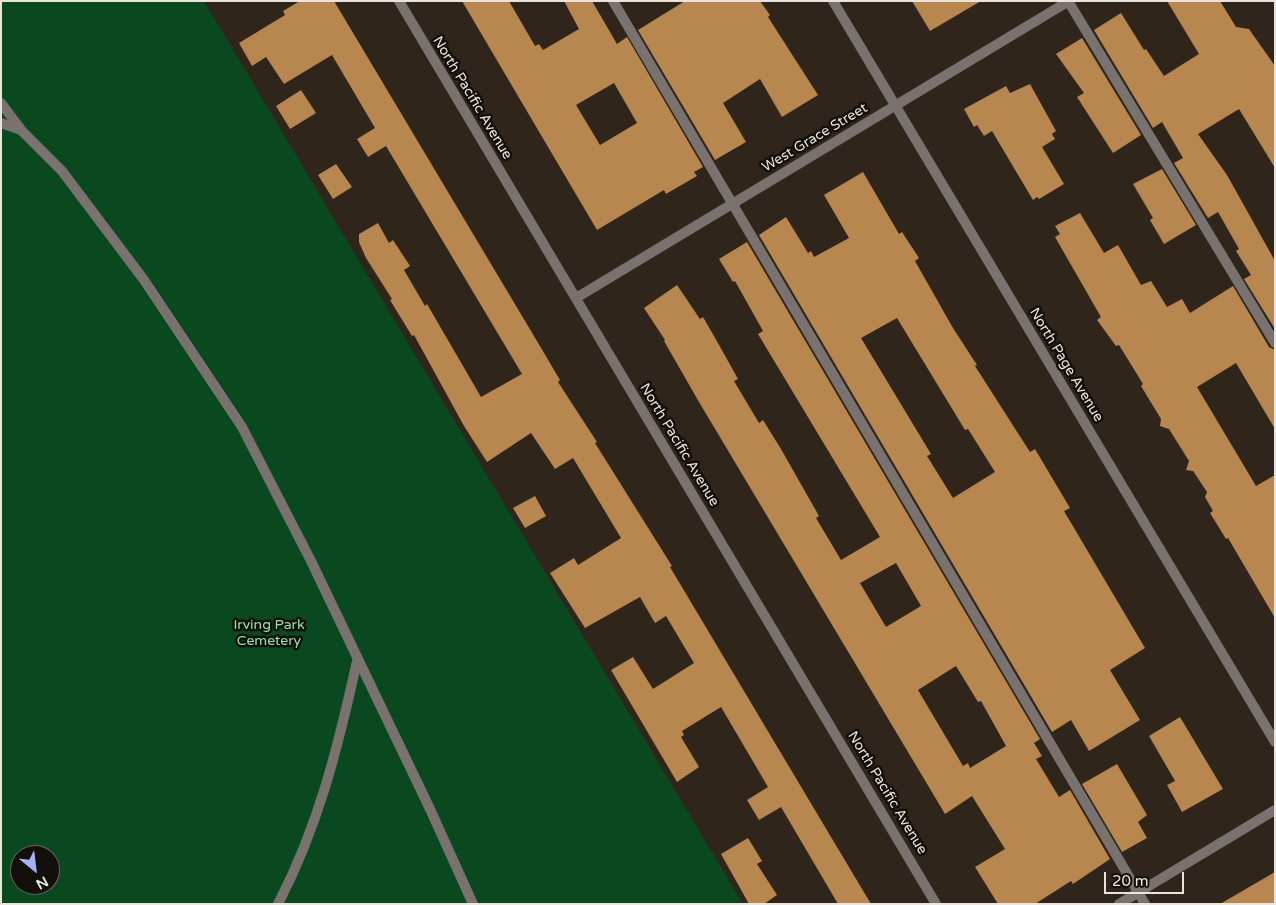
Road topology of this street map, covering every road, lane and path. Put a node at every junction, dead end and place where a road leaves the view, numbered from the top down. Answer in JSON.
{"nodes":[{"id":1,"x":399,"y":1,"type":"edge"},
{"id":2,"x":613,"y":1,"type":"edge"},
{"id":3,"x":833,"y":1,"type":"edge"},
{"id":4,"x":1069,"y":1,"type":"edge"},
{"id":5,"x":1,"y":103,"type":"edge"},
{"id":6,"x":895,"y":106,"type":"junction"},
{"id":7,"x":1,"y":123,"type":"edge"},
{"id":8,"x":22,"y":131,"type":"junction"},
{"id":9,"x":733,"y":204,"type":"junction"},
{"id":10,"x":576,"y":298,"type":"junction"},
{"id":11,"x":1275,"y":343,"type":"edge"},
{"id":12,"x":358,"y":661,"type":"junction"},
{"id":13,"x":1275,"y":742,"type":"edge"},
{"id":14,"x":1275,"y":810,"type":"edge"},
{"id":15,"x":1138,"y":892,"type":"junction"},
{"id":16,"x":278,"y":904,"type":"edge"},
{"id":17,"x":473,"y":904,"type":"edge"},
{"id":18,"x":936,"y":904,"type":"edge"},
{"id":19,"x":1119,"y":904,"type":"edge"},
{"id":20,"x":1145,"y":904,"type":"edge"}],
"edges":[{"from":1,"to":10,"type":"street","name":"North Pacific Avenue"},
{"from":2,"to":9,"type":"street"},
{"from":3,"to":6,"type":"street","name":"North Page Avenue"},
{"from":4,"to":6,"type":"street","name":"West Grace Street"},
{"from":4,"to":11,"type":"street"},
{"from":5,"to":8,"type":"street"},
{"from":6,"to":9,"type":"street","name":"West Grace Street"},
{"from":6,"to":13,"type":"street","name":"North Page Avenue"},
{"from":7,"to":8,"type":"street"},
{"from":8,"to":12,"type":"street"},
{"from":9,"to":10,"type":"street","name":"West Grace Street"},
{"from":9,"to":15,"type":"street"},
{"from":10,"to":18,"type":"street","name":"North Pacific Avenue"},
{"from":12,"to":16,"type":"street"},
{"from":12,"to":17,"type":"street"},
{"from":14,"to":15,"type":"street"},
{"from":15,"to":19,"type":"street"},
{"from":15,"to":20,"type":"street"}]}
